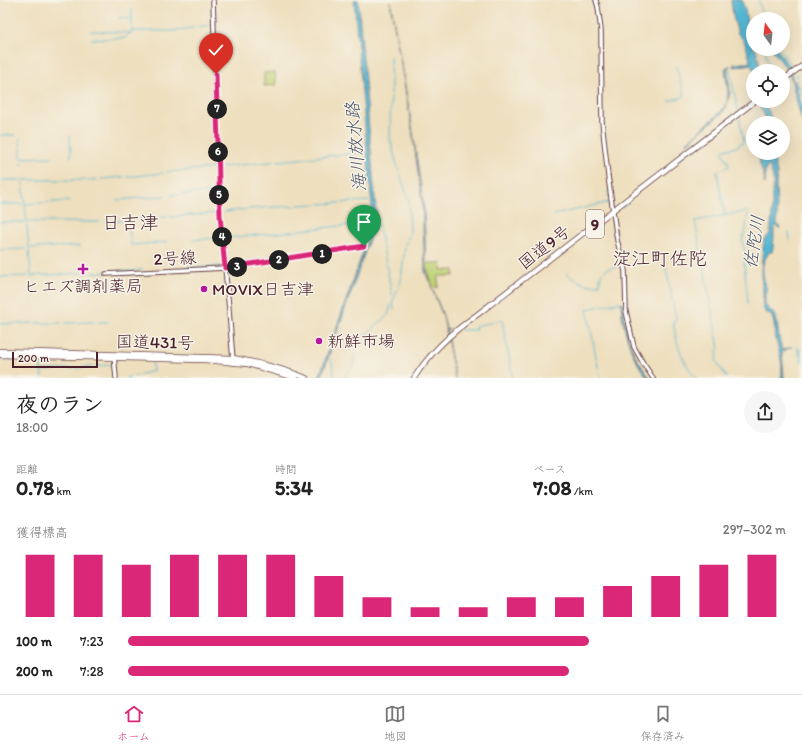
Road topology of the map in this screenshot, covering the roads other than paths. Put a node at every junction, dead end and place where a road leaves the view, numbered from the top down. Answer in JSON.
{"nodes":[{"id":1,"x":213,"y":0,"type":"edge"},
{"id":2,"x":596,"y":0,"type":"edge"},
{"id":3,"x":802,"y":66,"type":"edge"},
{"id":4,"x":790,"y":75,"type":"edge"},
{"id":5,"x":746,"y":107,"type":"edge"},
{"id":6,"x":614,"y":209,"type":"junction"},
{"id":7,"x":364,"y":246,"type":"dead end"},
{"id":8,"x":225,"y":268,"type":"junction"},
{"id":9,"x":106,"y":274,"type":"dead end"},
{"id":10,"x":0,"y":352,"type":"edge"},
{"id":11,"x":0,"y":355,"type":"edge"},
{"id":12,"x":114,"y":356,"type":"junction"},
{"id":13,"x":234,"y":360,"type":"junction"},
{"id":14,"x":116,"y":378,"type":"edge"},
{"id":15,"x":296,"y":378,"type":"edge"},
{"id":16,"x":306,"y":378,"type":"edge"},
{"id":17,"x":414,"y":378,"type":"edge"},
{"id":18,"x":653,"y":378,"type":"edge"}],
"edges":[{"from":1,"to":8,"type":"street"},
{"from":2,"to":6,"type":"street"},
{"from":3,"to":4,"type":"highway"},
{"from":5,"to":6,"type":"highway","name":"国道9号","number":"9"},
{"from":6,"to":17,"type":"highway","name":"国道9号","number":"9"},
{"from":6,"to":18,"type":"street"},
{"from":7,"to":8,"type":"street","name":"2号線"},
{"from":8,"to":9,"type":"street","name":"2号線"},
{"from":8,"to":13,"type":"street"},
{"from":10,"to":12,"type":"highway","name":"国道431号"},
{"from":11,"to":12,"type":"highway","name":"国道431号"},
{"from":12,"to":13,"type":"highway","name":"国道431号"},
{"from":12,"to":14,"type":"street"},
{"from":13,"to":15,"type":"highway","name":"国道431号"},
{"from":13,"to":16,"type":"highway","name":"国道431号"}]}
